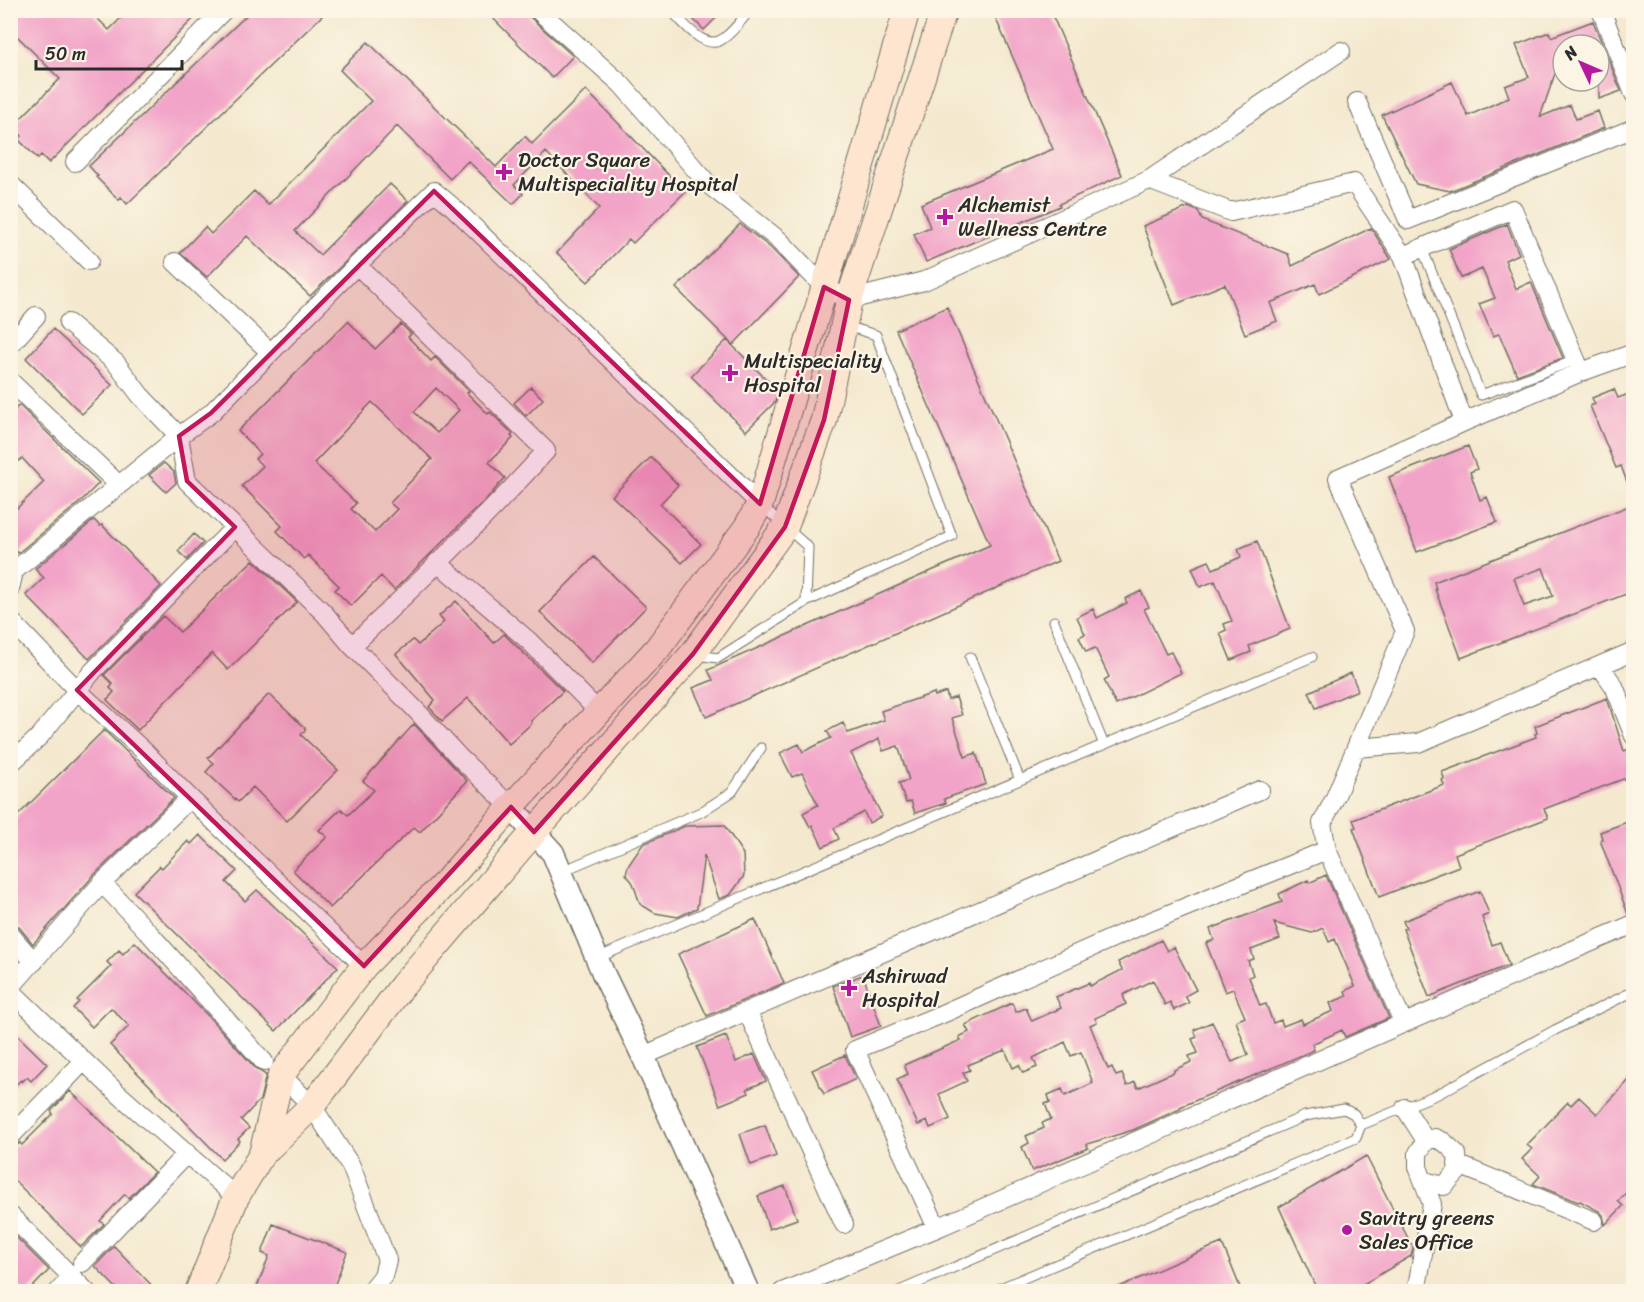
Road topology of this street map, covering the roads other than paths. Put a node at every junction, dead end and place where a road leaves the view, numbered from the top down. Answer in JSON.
{"nodes":[{"id":1,"x":224,"y":10,"type":"edge"},
{"id":2,"x":538,"y":10,"type":"edge"},
{"id":3,"x":671,"y":10,"type":"edge"},
{"id":4,"x":750,"y":10,"type":"edge"},
{"id":5,"x":907,"y":10,"type":"edge"},
{"id":6,"x":1601,"y":10,"type":"edge"},
{"id":7,"x":943,"y":11,"type":"edge"},
{"id":8,"x":1341,"y":51,"type":"dead end"},
{"id":9,"x":1626,"y":56,"type":"edge"},
{"id":10,"x":1634,"y":94,"type":"edge"},
{"id":11,"x":1357,"y":102,"type":"dead end"},
{"id":12,"x":1634,"y":129,"type":"edge"},
{"id":13,"x":75,"y":162,"type":"dead end"},
{"id":14,"x":1149,"y":180,"type":"junction"},
{"id":15,"x":10,"y":184,"type":"edge"},
{"id":16,"x":1422,"y":248,"type":"junction"},
{"id":17,"x":1402,"y":256,"type":"junction"},
{"id":18,"x":89,"y":261,"type":"dead end"},
{"id":19,"x":175,"y":262,"type":"dead end"},
{"id":20,"x":357,"y":265,"type":"junction"},
{"id":21,"x":824,"y":287,"type":"junction"},
{"id":22,"x":849,"y":300,"type":"junction"},
{"id":23,"x":36,"y":316,"type":"dead end"},
{"id":24,"x":68,"y":323,"type":"dead end"},
{"id":25,"x":844,"y":325,"type":"junction"},
{"id":26,"x":10,"y":345,"type":"edge"},
{"id":27,"x":270,"y":352,"type":"junction"},
{"id":28,"x":1634,"y":353,"type":"edge"},
{"id":29,"x":1578,"y":366,"type":"junction"},
{"id":30,"x":10,"y":381,"type":"edge"},
{"id":31,"x":1464,"y":422,"type":"junction"},
{"id":32,"x":179,"y":436,"type":"junction"},
{"id":33,"x":119,"y":485,"type":"junction"},
{"id":34,"x":760,"y":504,"type":"junction"},
{"id":35,"x":785,"y":526,"type":"junction"},
{"id":36,"x":235,"y":527,"type":"junction"},
{"id":37,"x":437,"y":562,"type":"junction"},
{"id":38,"x":12,"y":576,"type":"edge"},
{"id":39,"x":806,"y":602,"type":"junction"},
{"id":40,"x":10,"y":620,"type":"edge"},
{"id":41,"x":1054,"y":621,"type":"dead end"},
{"id":42,"x":352,"y":646,"type":"junction"},
{"id":43,"x":1634,"y":651,"type":"edge"},
{"id":44,"x":693,"y":654,"type":"junction"},
{"id":45,"x":970,"y":657,"type":"dead end"},
{"id":46,"x":1312,"y":657,"type":"dead end"},
{"id":47,"x":1600,"y":666,"type":"junction"},
{"id":48,"x":78,"y":690,"type":"junction"},
{"id":49,"x":600,"y":712,"type":"junction"},
{"id":50,"x":1634,"y":736,"type":"edge"},
{"id":51,"x":1104,"y":745,"type":"junction"},
{"id":52,"x":761,"y":748,"type":"dead end"},
{"id":53,"x":1356,"y":748,"type":"junction"},
{"id":54,"x":13,"y":756,"type":"edge"},
{"id":55,"x":1020,"y":780,"type":"junction"},
{"id":56,"x":1260,"y":790,"type":"dead end"},
{"id":57,"x":190,"y":798,"type":"junction"},
{"id":58,"x":511,"y":807,"type":"junction"},
{"id":59,"x":534,"y":832,"type":"junction"},
{"id":60,"x":1327,"y":850,"type":"junction"},
{"id":61,"x":560,"y":872,"type":"junction"},
{"id":62,"x":102,"y":883,"type":"junction"},
{"id":63,"x":1634,"y":924,"type":"edge"},
{"id":64,"x":10,"y":934,"type":"edge"},
{"id":65,"x":597,"y":958,"type":"junction"},
{"id":66,"x":34,"y":962,"type":"junction"},
{"id":67,"x":364,"y":966,"type":"junction"},
{"id":68,"x":10,"y":989,"type":"edge"},
{"id":69,"x":1634,"y":991,"type":"edge"},
{"id":70,"x":747,"y":1011,"type":"junction"},
{"id":71,"x":1403,"y":1022,"type":"junction"},
{"id":72,"x":643,"y":1056,"type":"junction"},
{"id":73,"x":84,"y":1061,"type":"junction"},
{"id":74,"x":273,"y":1068,"type":"junction"},
{"id":75,"x":312,"y":1106,"type":"junction"},
{"id":76,"x":1406,"y":1107,"type":"junction"},
{"id":77,"x":1361,"y":1125,"type":"junction"},
{"id":78,"x":10,"y":1137,"type":"edge"},
{"id":79,"x":1426,"y":1141,"type":"junction"},
{"id":80,"x":187,"y":1154,"type":"junction"},
{"id":81,"x":262,"y":1154,"type":"junction"},
{"id":82,"x":1457,"y":1164,"type":"junction"},
{"id":83,"x":1424,"y":1180,"type":"junction"},
{"id":84,"x":236,"y":1197,"type":"junction"},
{"id":85,"x":10,"y":1215,"type":"edge"},
{"id":86,"x":1594,"y":1221,"type":"dead end"},
{"id":87,"x":844,"y":1224,"type":"dead end"},
{"id":88,"x":937,"y":1228,"type":"junction"},
{"id":89,"x":77,"y":1270,"type":"junction"},
{"id":90,"x":58,"y":1292,"type":"edge"},
{"id":91,"x":87,"y":1292,"type":"edge"},
{"id":92,"x":198,"y":1292,"type":"edge"},
{"id":93,"x":370,"y":1292,"type":"edge"},
{"id":94,"x":748,"y":1292,"type":"edge"},
{"id":95,"x":782,"y":1292,"type":"edge"},
{"id":96,"x":897,"y":1292,"type":"edge"},
{"id":97,"x":991,"y":1292,"type":"edge"},
{"id":98,"x":1416,"y":1292,"type":"edge"}],
"edges":[{"from":1,"to":13,"type":"street"},
{"from":2,"to":21,"type":"street"},
{"from":3,"to":4,"type":"lane"},
{"from":5,"to":21,"type":"main road"},
{"from":6,"to":9,"type":"street"},
{"from":7,"to":22,"type":"main road"},
{"from":8,"to":14,"type":"street"},
{"from":9,"to":10,"type":"street"},
{"from":11,"to":12,"type":"street"},
{"from":14,"to":17,"type":"street"},
{"from":14,"to":22,"type":"street"},
{"from":15,"to":18,"type":"street"},
{"from":16,"to":17,"type":"street"},
{"from":16,"to":29,"type":"lane"},
{"from":16,"to":29,"type":"street"},
{"from":17,"to":31,"type":"street"},
{"from":19,"to":27,"type":"street"},
{"from":20,"to":27,"type":"street"},
{"from":20,"to":34,"type":"street"},
{"from":20,"to":37,"type":"street"},
{"from":21,"to":22,"type":"street"},
{"from":21,"to":34,"type":"main road"},
{"from":22,"to":25,"type":"main road"},
{"from":23,"to":26,"type":"street"},
{"from":24,"to":32,"type":"street"},
{"from":25,"to":35,"type":"main road"},
{"from":25,"to":39,"type":"lane"},
{"from":27,"to":32,"type":"street"},
{"from":28,"to":29,"type":"street"},
{"from":29,"to":31,"type":"street"},
{"from":30,"to":33,"type":"street"},
{"from":31,"to":53,"type":"street"},
{"from":32,"to":33,"type":"street"},
{"from":32,"to":36,"type":"street"},
{"from":33,"to":38,"type":"street"},
{"from":34,"to":35,"type":"lane"},
{"from":34,"to":49,"type":"main road"},
{"from":35,"to":39,"type":"lane"},
{"from":35,"to":44,"type":"main road"},
{"from":36,"to":42,"type":"street"},
{"from":36,"to":48,"type":"street"},
{"from":37,"to":42,"type":"street"},
{"from":37,"to":49,"type":"street"},
{"from":39,"to":44,"type":"lane"},
{"from":40,"to":48,"type":"street"},
{"from":41,"to":51,"type":"lane"},
{"from":42,"to":58,"type":"street"},
{"from":43,"to":47,"type":"street"},
{"from":44,"to":59,"type":"main road"},
{"from":45,"to":55,"type":"lane"},
{"from":46,"to":51,"type":"lane"},
{"from":47,"to":50,"type":"street"},
{"from":47,"to":53,"type":"street"},
{"from":48,"to":54,"type":"street"},
{"from":48,"to":57,"type":"street"},
{"from":49,"to":58,"type":"main road"},
{"from":51,"to":55,"type":"lane"},
{"from":52,"to":61,"type":"lane"},
{"from":53,"to":60,"type":"street"},
{"from":55,"to":65,"type":"lane"},
{"from":56,"to":70,"type":"street"},
{"from":57,"to":62,"type":"street"},
{"from":57,"to":67,"type":"street"},
{"from":58,"to":59,"type":"street"},
{"from":58,"to":67,"type":"main road"},
{"from":59,"to":61,"type":"street"},
{"from":59,"to":75,"type":"main road"},
{"from":60,"to":71,"type":"street"},
{"from":60,"to":88,"type":"street"},
{"from":61,"to":65,"type":"street"},
{"from":62,"to":66,"type":"street"},
{"from":62,"to":74,"type":"street"},
{"from":63,"to":71,"type":"street"},
{"from":64,"to":66,"type":"street"},
{"from":65,"to":72,"type":"street"},
{"from":66,"to":68,"type":"street"},
{"from":67,"to":74,"type":"main road"},
{"from":68,"to":73,"type":"street"},
{"from":69,"to":76,"type":"lane"},
{"from":70,"to":72,"type":"street"},
{"from":70,"to":87,"type":"street"},
{"from":71,"to":88,"type":"street"},
{"from":72,"to":94,"type":"street"},
{"from":73,"to":78,"type":"street"},
{"from":73,"to":80,"type":"street"},
{"from":74,"to":75,"type":"street"},
{"from":74,"to":81,"type":"main road"},
{"from":75,"to":81,"type":"main road"},
{"from":75,"to":93,"type":"street"},
{"from":76,"to":77,"type":"lane"},
{"from":76,"to":79,"type":"street"},
{"from":77,"to":96,"type":"lane"},
{"from":77,"to":97,"type":"lane"},
{"from":79,"to":82,"type":"street"},
{"from":79,"to":83,"type":"street"},
{"from":80,"to":84,"type":"street"},
{"from":80,"to":89,"type":"street"},
{"from":81,"to":84,"type":"main road"},
{"from":82,"to":83,"type":"street"},
{"from":82,"to":86,"type":"street"},
{"from":83,"to":98,"type":"street"},
{"from":84,"to":92,"type":"main road"},
{"from":85,"to":89,"type":"street"},
{"from":88,"to":95,"type":"street"},
{"from":89,"to":90,"type":"street"},
{"from":89,"to":91,"type":"street"}]}
